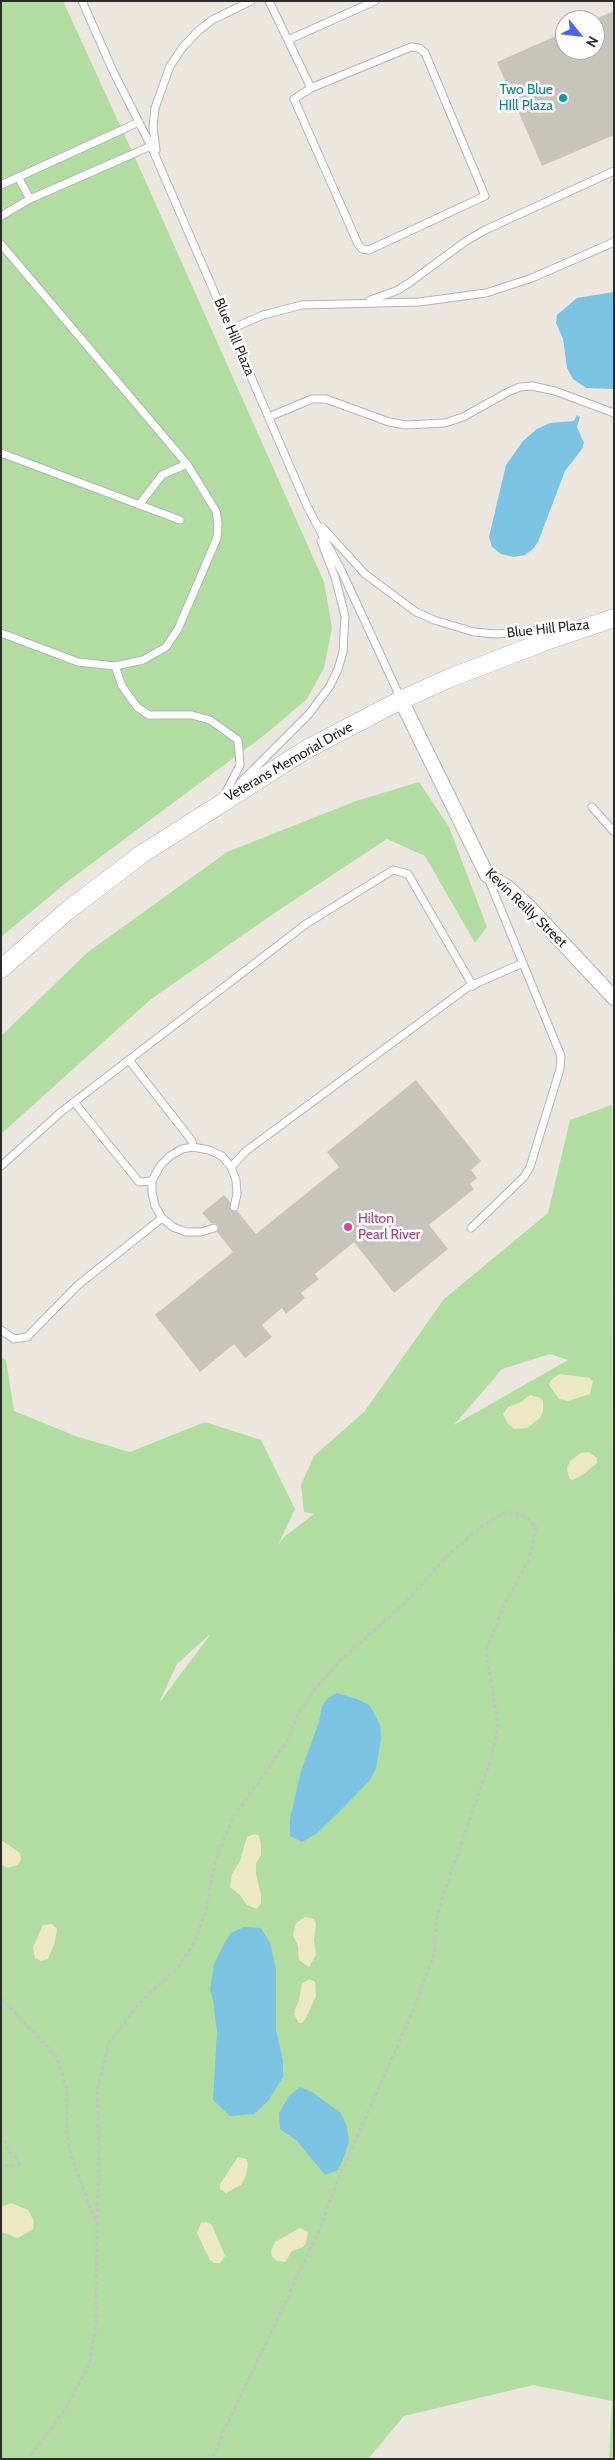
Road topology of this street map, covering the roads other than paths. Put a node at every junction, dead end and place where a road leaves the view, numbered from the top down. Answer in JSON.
{"nodes":[{"id":1,"x":82,"y":1,"type":"edge"},
{"id":2,"x":251,"y":1,"type":"edge"},
{"id":3,"x":269,"y":1,"type":"edge"},
{"id":4,"x":375,"y":1,"type":"edge"},
{"id":5,"x":288,"y":40,"type":"junction"},
{"id":6,"x":311,"y":88,"type":"junction"},
{"id":7,"x":139,"y":122,"type":"junction"},
{"id":8,"x":151,"y":146,"type":"junction"},
{"id":9,"x":161,"y":168,"type":"junction"},
{"id":10,"x":614,"y":171,"type":"edge"},
{"id":11,"x":18,"y":177,"type":"junction"},
{"id":12,"x":1,"y":185,"type":"edge"},
{"id":13,"x":30,"y":199,"type":"junction"},
{"id":14,"x":1,"y":216,"type":"edge"},
{"id":15,"x":614,"y":242,"type":"edge"},
{"id":16,"x":1,"y":244,"type":"edge"},
{"id":17,"x":350,"y":303,"type":"junction"},
{"id":18,"x":231,"y":329,"type":"junction"},
{"id":19,"x":614,"y":413,"type":"edge"},
{"id":20,"x":269,"y":417,"type":"junction"},
{"id":21,"x":1,"y":453,"type":"edge"},
{"id":22,"x":188,"y":464,"type":"junction"},
{"id":23,"x":139,"y":505,"type":"junction"},
{"id":24,"x":307,"y":506,"type":"junction"},
{"id":25,"x":180,"y":520,"type":"dead end"},
{"id":26,"x":614,"y":618,"type":"edge"},
{"id":27,"x":596,"y":624,"type":"junction"},
{"id":28,"x":1,"y":633,"type":"edge"},
{"id":29,"x":115,"y":666,"type":"junction"},
{"id":30,"x":401,"y":700,"type":"junction"},
{"id":31,"x":222,"y":801,"type":"junction"},
{"id":32,"x":592,"y":807,"type":"dead end"},
{"id":33,"x":614,"y":832,"type":"edge"},
{"id":34,"x":487,"y":875,"type":"junction"},
{"id":35,"x":523,"y":963,"type":"junction"},
{"id":36,"x":1,"y":969,"type":"edge"},
{"id":37,"x":473,"y":986,"type":"junction"},
{"id":38,"x":614,"y":998,"type":"edge"},
{"id":39,"x":129,"y":1060,"type":"junction"},
{"id":40,"x":74,"y":1102,"type":"junction"},
{"id":41,"x":193,"y":1148,"type":"junction"},
{"id":42,"x":1,"y":1166,"type":"edge"},
{"id":43,"x":231,"y":1167,"type":"junction"},
{"id":44,"x":152,"y":1182,"type":"junction"},
{"id":45,"x":234,"y":1207,"type":"dead end"},
{"id":46,"x":162,"y":1218,"type":"junction"},
{"id":47,"x":214,"y":1228,"type":"dead end"},
{"id":48,"x":471,"y":1228,"type":"dead end"},
{"id":49,"x":1,"y":1330,"type":"edge"}],
"edges":[{"from":1,"to":7,"type":"lane","name":"Blue Hill Plaza"},
{"from":2,"to":9,"type":"lane","name":"Blue Hill Plaza"},
{"from":3,"to":5,"type":"lane"},
{"from":4,"to":5,"type":"lane"},
{"from":5,"to":6,"type":"lane"},
{"from":6,"to":6,"type":"lane"},
{"from":7,"to":8,"type":"lane","name":"Blue Hill Plaza"},
{"from":7,"to":11,"type":"lane"},
{"from":8,"to":9,"type":"lane","name":"Blue Hill Plaza"},
{"from":8,"to":13,"type":"lane"},
{"from":9,"to":18,"type":"lane","name":"Blue Hill Plaza"},
{"from":10,"to":17,"type":"lane"},
{"from":11,"to":12,"type":"lane"},
{"from":11,"to":13,"type":"lane"},
{"from":13,"to":14,"type":"lane"},
{"from":15,"to":17,"type":"lane"},
{"from":16,"to":22,"type":"lane"},
{"from":17,"to":18,"type":"lane"},
{"from":18,"to":20,"type":"lane","name":"Blue Hill Plaza"},
{"from":19,"to":20,"type":"lane"},
{"from":20,"to":24,"type":"lane","name":"Blue Hill Plaza"},
{"from":21,"to":23,"type":"lane"},
{"from":22,"to":23,"type":"lane"},
{"from":22,"to":29,"type":"lane"},
{"from":23,"to":25,"type":"lane"},
{"from":24,"to":27,"type":"lane","name":"Blue Hill Plaza"},
{"from":24,"to":30,"type":"lane","name":"Blue Hill Plaza"},
{"from":24,"to":31,"type":"lane","name":"Blue Hill Plaza"},
{"from":26,"to":27,"type":"street","name":"Veterans Memorial Drive"},
{"from":27,"to":30,"type":"street","name":"Veterans Memorial Drive"},
{"from":28,"to":29,"type":"lane"},
{"from":29,"to":31,"type":"lane"},
{"from":30,"to":31,"type":"street","name":"Veterans Memorial Drive"},
{"from":30,"to":34,"type":"street","name":"Kevin Reilly Street"},
{"from":31,"to":36,"type":"street","name":"Veterans Memorial Drive"},
{"from":32,"to":33,"type":"lane"},
{"from":34,"to":35,"type":"lane"},
{"from":34,"to":38,"type":"street","name":"Kevin Reilly Street"},
{"from":35,"to":37,"type":"lane"},
{"from":35,"to":48,"type":"lane"},
{"from":37,"to":39,"type":"lane"},
{"from":37,"to":43,"type":"lane"},
{"from":39,"to":40,"type":"lane"},
{"from":39,"to":41,"type":"lane"},
{"from":40,"to":42,"type":"lane"},
{"from":40,"to":44,"type":"lane"},
{"from":41,"to":43,"type":"lane"},
{"from":41,"to":44,"type":"lane"},
{"from":43,"to":45,"type":"lane"},
{"from":44,"to":46,"type":"lane"},
{"from":46,"to":47,"type":"lane"},
{"from":46,"to":49,"type":"lane"}]}
